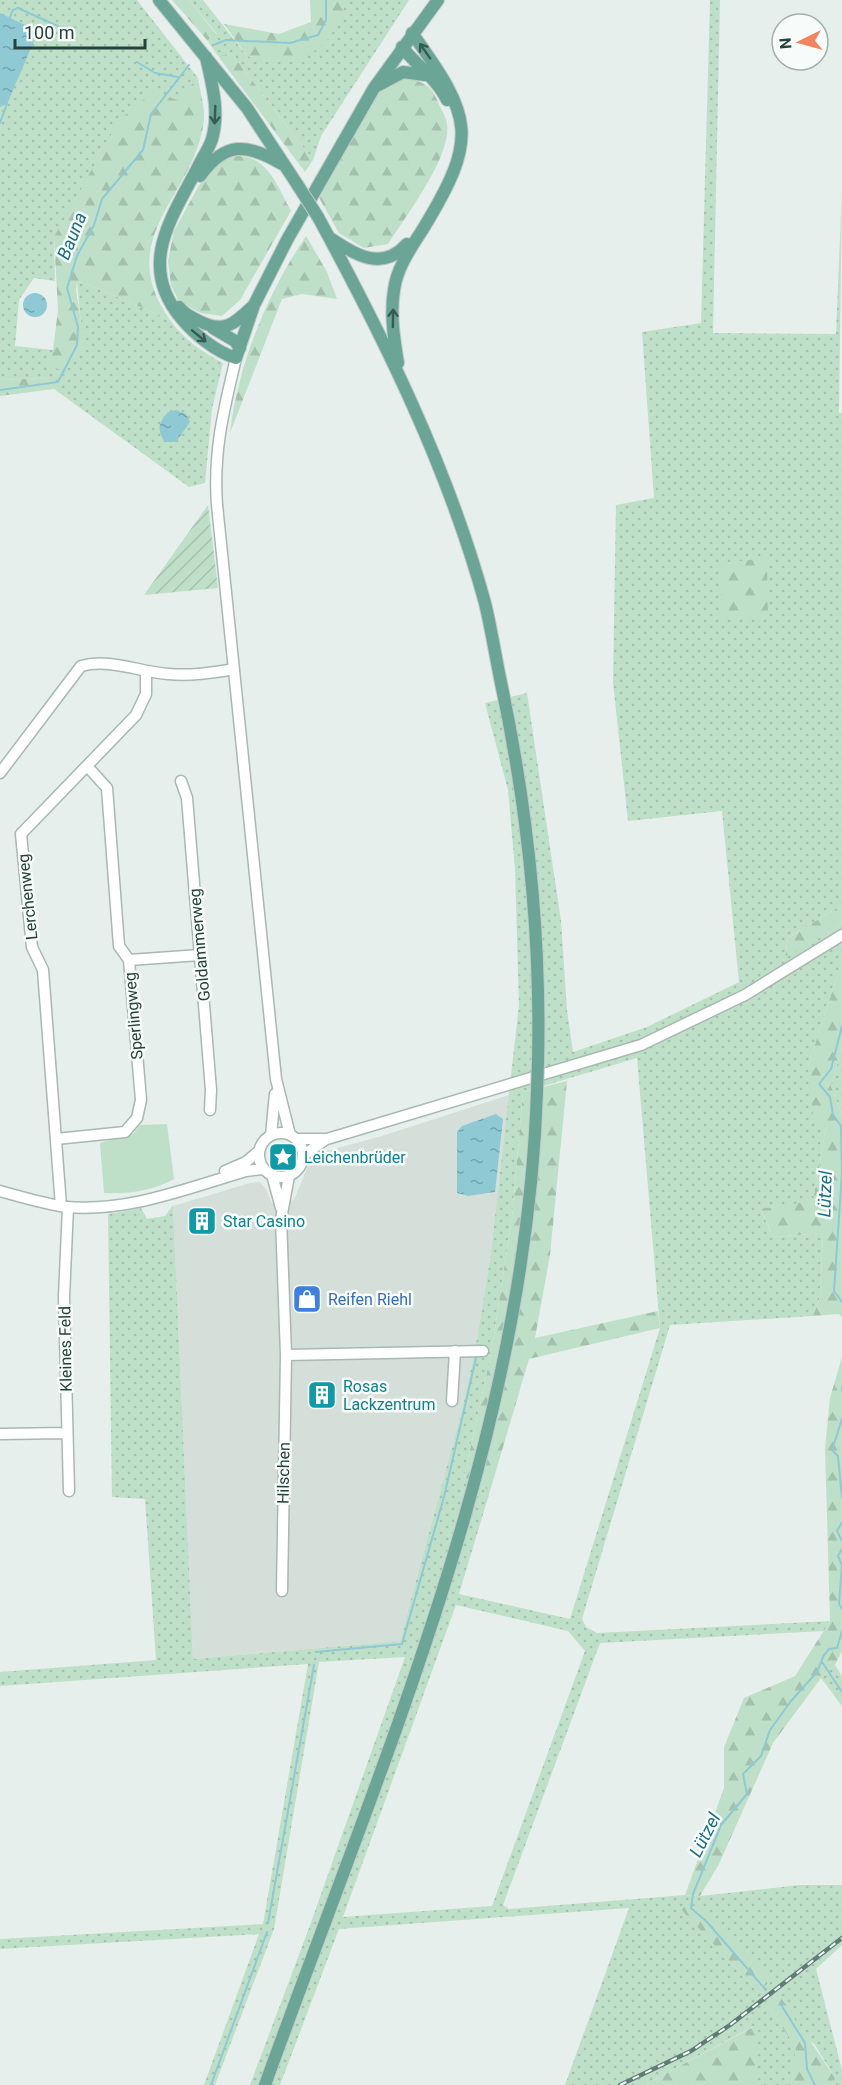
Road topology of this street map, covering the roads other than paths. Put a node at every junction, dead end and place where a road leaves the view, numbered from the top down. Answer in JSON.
{"nodes":[{"id":1,"x":159,"y":0,"type":"edge"},
{"id":2,"x":438,"y":0,"type":"edge"},
{"id":3,"x":412,"y":33,"type":"junction"},
{"id":4,"x":402,"y":47,"type":"junction"},
{"id":5,"x":206,"y":57,"type":"junction"},
{"id":6,"x":429,"y":76,"type":"junction"},
{"id":7,"x":374,"y":88,"type":"junction"},
{"id":8,"x":282,"y":164,"type":"junction"},
{"id":9,"x":329,"y":237,"type":"junction"},
{"id":10,"x":254,"y":305,"type":"junction"},
{"id":11,"x":212,"y":327,"type":"junction"},
{"id":12,"x":238,"y":353,"type":"junction"},
{"id":13,"x":400,"y":376,"type":"junction"},
{"id":14,"x":234,"y":669,"type":"junction"},
{"id":15,"x":146,"y":672,"type":"junction"},
{"id":16,"x":87,"y":766,"type":"junction"},
{"id":17,"x":0,"y":773,"type":"edge"},
{"id":18,"x":181,"y":781,"type":"dead end"},
{"id":19,"x":842,"y":935,"type":"edge"},
{"id":20,"x":200,"y":955,"type":"junction"},
{"id":21,"x":129,"y":960,"type":"junction"},
{"id":22,"x":276,"y":1079,"type":"junction"},
{"id":23,"x":210,"y":1110,"type":"dead end"},
{"id":24,"x":271,"y":1135,"type":"junction"},
{"id":25,"x":293,"y":1137,"type":"junction"},
{"id":26,"x":56,"y":1139,"type":"junction"},
{"id":27,"x":327,"y":1139,"type":"junction"},
{"id":28,"x":259,"y":1151,"type":"junction"},
{"id":29,"x":303,"y":1156,"type":"junction"},
{"id":30,"x":268,"y":1172,"type":"junction"},
{"id":31,"x":289,"y":1176,"type":"junction"},
{"id":32,"x":0,"y":1191,"type":"edge"},
{"id":33,"x":169,"y":1194,"type":"junction"},
{"id":34,"x":64,"y":1206,"type":"junction"},
{"id":35,"x":281,"y":1212,"type":"junction"},
{"id":36,"x":455,"y":1351,"type":"junction"},
{"id":37,"x":483,"y":1351,"type":"dead end"},
{"id":38,"x":286,"y":1355,"type":"junction"},
{"id":39,"x":452,"y":1401,"type":"dead end"},
{"id":40,"x":68,"y":1433,"type":"junction"},
{"id":41,"x":0,"y":1434,"type":"edge"},
{"id":42,"x":69,"y":1491,"type":"dead end"},
{"id":43,"x":282,"y":1591,"type":"dead end"},
{"id":44,"x":265,"y":2085,"type":"edge"}],
"edges":[{"from":1,"to":5,"type":"main road"},
{"from":2,"to":3,"type":"main road"},
{"from":3,"to":4,"type":"main road"},
{"from":13,"to":3,"type":"main road","one_way":true},
{"from":4,"to":6,"type":"main road"},
{"from":4,"to":7,"type":"main road"},
{"from":5,"to":8,"type":"main road"},
{"from":5,"to":12,"type":"main road","one_way":true},
{"from":6,"to":7,"type":"main road"},
{"from":6,"to":9,"type":"main road"},
{"from":7,"to":10,"type":"main road"},
{"from":8,"to":9,"type":"main road","bridge":true},
{"from":8,"to":11,"type":"main road"},
{"from":9,"to":13,"type":"main road"},
{"from":10,"to":11,"type":"main road"},
{"from":10,"to":12,"type":"main road"},
{"from":11,"to":12,"type":"main road"},
{"from":12,"to":14,"type":"street"},
{"from":13,"to":44,"type":"main road","bridge":true},
{"from":14,"to":15,"type":"street"},
{"from":14,"to":22,"type":"street"},
{"from":15,"to":16,"type":"street","name":"Lerchenweg"},
{"from":15,"to":17,"type":"street"},
{"from":16,"to":21,"type":"street","name":"Sperlingweg"},
{"from":16,"to":26,"type":"street","name":"Lerchenweg"},
{"from":18,"to":20,"type":"street","name":"Goldammerweg"},
{"from":19,"to":27,"type":"street"},
{"from":20,"to":21,"type":"street"},
{"from":20,"to":23,"type":"street","name":"Goldammerweg"},
{"from":21,"to":26,"type":"street","name":"Sperlingweg"},
{"from":22,"to":24,"type":"street"},
{"from":22,"to":25,"type":"street"},
{"from":24,"to":25,"type":"street"},
{"from":24,"to":28,"type":"street"},
{"from":25,"to":27,"type":"street"},
{"from":25,"to":29,"type":"street"},
{"from":26,"to":34,"type":"street","name":"Lerchenweg"},
{"from":27,"to":29,"type":"street"},
{"from":28,"to":30,"type":"street"},
{"from":28,"to":33,"type":"street"},
{"from":29,"to":31,"type":"street"},
{"from":30,"to":31,"type":"street"},
{"from":30,"to":33,"type":"street"},
{"from":30,"to":35,"type":"street","name":"Hilschen"},
{"from":31,"to":35,"type":"street","name":"Hilschen"},
{"from":32,"to":34,"type":"street"},
{"from":33,"to":34,"type":"street"},
{"from":34,"to":40,"type":"street","name":"Kleines Feld"},
{"from":35,"to":38,"type":"street","name":"Hilschen"},
{"from":36,"to":37,"type":"street"},
{"from":36,"to":38,"type":"street"},
{"from":36,"to":39,"type":"street"},
{"from":38,"to":43,"type":"street","name":"Hilschen"},
{"from":40,"to":41,"type":"street"},
{"from":40,"to":42,"type":"street","name":"Kleines Feld"}]}
